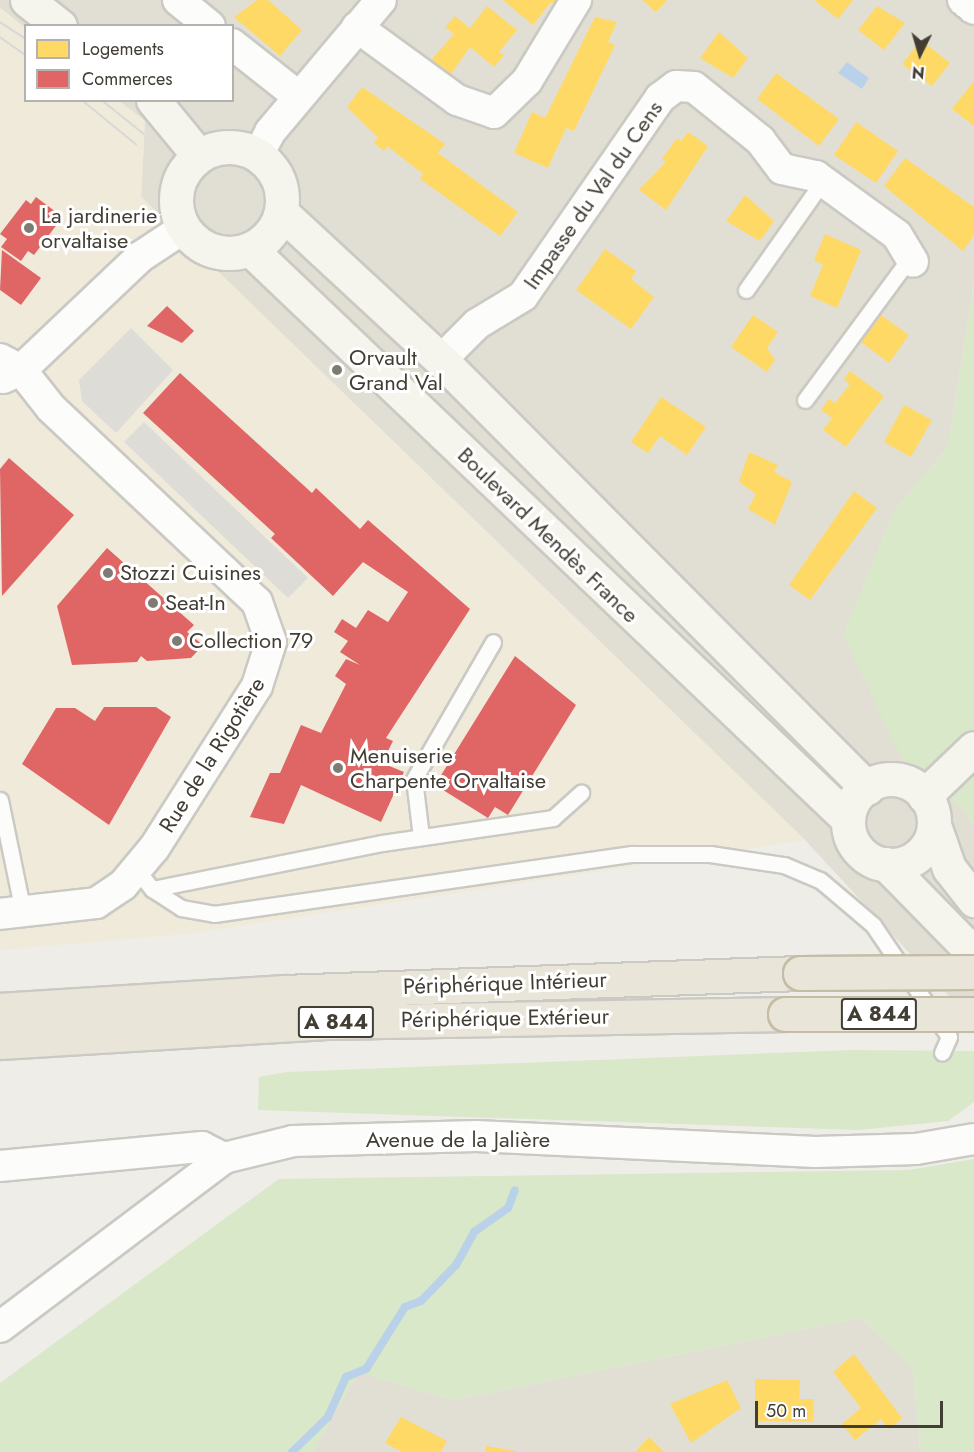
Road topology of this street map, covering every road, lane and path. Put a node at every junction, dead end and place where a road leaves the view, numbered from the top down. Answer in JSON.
{"nodes":[{"id":1,"x":27,"y":0,"type":"edge"},
{"id":2,"x":178,"y":0,"type":"edge"},
{"id":3,"x":576,"y":0,"type":"edge"},
{"id":4,"x":963,"y":0,"type":"edge"},
{"id":5,"x":377,"y":1,"type":"edge"},
{"id":6,"x":974,"y":9,"type":"edge"},
{"id":7,"x":57,"y":24,"type":"edge"},
{"id":8,"x":208,"y":24,"type":"edge"},
{"id":9,"x":357,"y":27,"type":"junction"},
{"id":10,"x":234,"y":46,"type":"edge"},
{"id":11,"x":299,"y":97,"type":"junction"},
{"id":12,"x":155,"y":102,"type":"edge"},
{"id":13,"x":258,"y":155,"type":"junction"},
{"id":14,"x":199,"y":156,"type":"junction"},
{"id":15,"x":823,"y":181,"type":"junction"},
{"id":16,"x":281,"y":212,"type":"junction"},
{"id":17,"x":184,"y":228,"type":"junction"},
{"id":18,"x":249,"y":249,"type":"junction"},
{"id":19,"x":912,"y":259,"type":"joint"},
{"id":20,"x":746,"y":290,"type":"dead end"},
{"id":21,"x":441,"y":360,"type":"junction"},
{"id":22,"x":7,"y":369,"type":"edge"},
{"id":23,"x":805,"y":400,"type":"dead end"},
{"id":24,"x":493,"y":642,"type":"dead end"},
{"id":25,"x":974,"y":748,"type":"edge"},
{"id":26,"x":867,"y":788,"type":"junction"},
{"id":27,"x":581,"y":793,"type":"dead end"},
{"id":28,"x":0,"y":800,"type":"edge"},
{"id":29,"x":929,"y":810,"type":"junction"},
{"id":30,"x":848,"y":819,"type":"junction"},
{"id":31,"x":421,"y":837,"type":"junction"},
{"id":32,"x":886,"y":864,"type":"junction"},
{"id":33,"x":144,"y":879,"type":"junction"},
{"id":34,"x":974,"y":900,"type":"edge"},
{"id":35,"x":11,"y":913,"type":"edge"},
{"id":36,"x":974,"y":954,"type":"edge"},
{"id":37,"x":974,"y":972,"type":"edge"},
{"id":38,"x":0,"y":987,"type":"edge"},
{"id":39,"x":87,"y":1003,"type":"junction"},
{"id":40,"x":0,"y":1010,"type":"edge"},
{"id":41,"x":974,"y":1014,"type":"edge"},
{"id":42,"x":0,"y":1042,"type":"edge"},
{"id":43,"x":942,"y":1053,"type":"dead end"},
{"id":44,"x":974,"y":1139,"type":"edge"},
{"id":45,"x":224,"y":1158,"type":"junction"},
{"id":46,"x":0,"y":1166,"type":"edge"},
{"id":47,"x":0,"y":1328,"type":"edge"}],
"edges":[{"from":1,"to":7,"type":"main road"},
{"from":2,"to":8,"type":"street"},
{"from":3,"to":9,"type":"street"},
{"from":4,"to":6,"type":"street"},
{"from":5,"to":9,"type":"street"},
{"from":9,"to":11,"type":"street"},
{"from":10,"to":11,"type":"street"},
{"from":11,"to":13,"type":"street"},
{"from":12,"to":14,"type":"main road"},
{"from":13,"to":14,"type":"main road"},
{"from":13,"to":16,"type":"main road"},
{"from":14,"to":17,"type":"main road"},
{"from":15,"to":19,"type":"street","name":"Impasse du Val du Cens"},
{"from":15,"to":20,"type":"lane"},
{"from":15,"to":21,"type":"street","name":"Impasse du Val du Cens"},
{"from":16,"to":18,"type":"main road"},
{"from":16,"to":21,"type":"main road","name":"Boulevard Mendès France"},
{"from":17,"to":18,"type":"main road"},
{"from":17,"to":22,"type":"street"},
{"from":18,"to":30,"type":"main road","name":"Boulevard Mendès France"},
{"from":19,"to":23,"type":"lane"},
{"from":21,"to":26,"type":"main road","name":"Boulevard Mendès France"},
{"from":22,"to":33,"type":"street","name":"Rue de la Rigotière"},
{"from":24,"to":31,"type":"lane"},
{"from":25,"to":29,"type":"main road"},
{"from":26,"to":29,"type":"main road"},
{"from":26,"to":30,"type":"main road"},
{"from":27,"to":31,"type":"lane"},
{"from":28,"to":35,"type":"lane"},
{"from":29,"to":32,"type":"main road"},
{"from":29,"to":34,"type":"main road"},
{"from":30,"to":32,"type":"main road"},
{"from":31,"to":33,"type":"lane"},
{"from":32,"to":36,"type":"main road"},
{"from":33,"to":35,"type":"street","name":"Rue de la Rigotière"},
{"from":33,"to":43,"type":"lane"},
{"from":37,"to":39,"type":"highway","name":"Périphérique Intérieur","number":"A 844","bridge":true},
{"from":38,"to":39,"type":"highway"},
{"from":39,"to":40,"type":"highway","name":"Périphérique Intérieur","number":"A 844"},
{"from":41,"to":42,"type":"highway","name":"Périphérique Extérieur","number":"A 844","bridge":true},
{"from":44,"to":45,"type":"street","name":"Avenue de la Jalière"},
{"from":45,"to":46,"type":"street"},
{"from":45,"to":47,"type":"street","name":"Avenue de la Jalière"}]}
